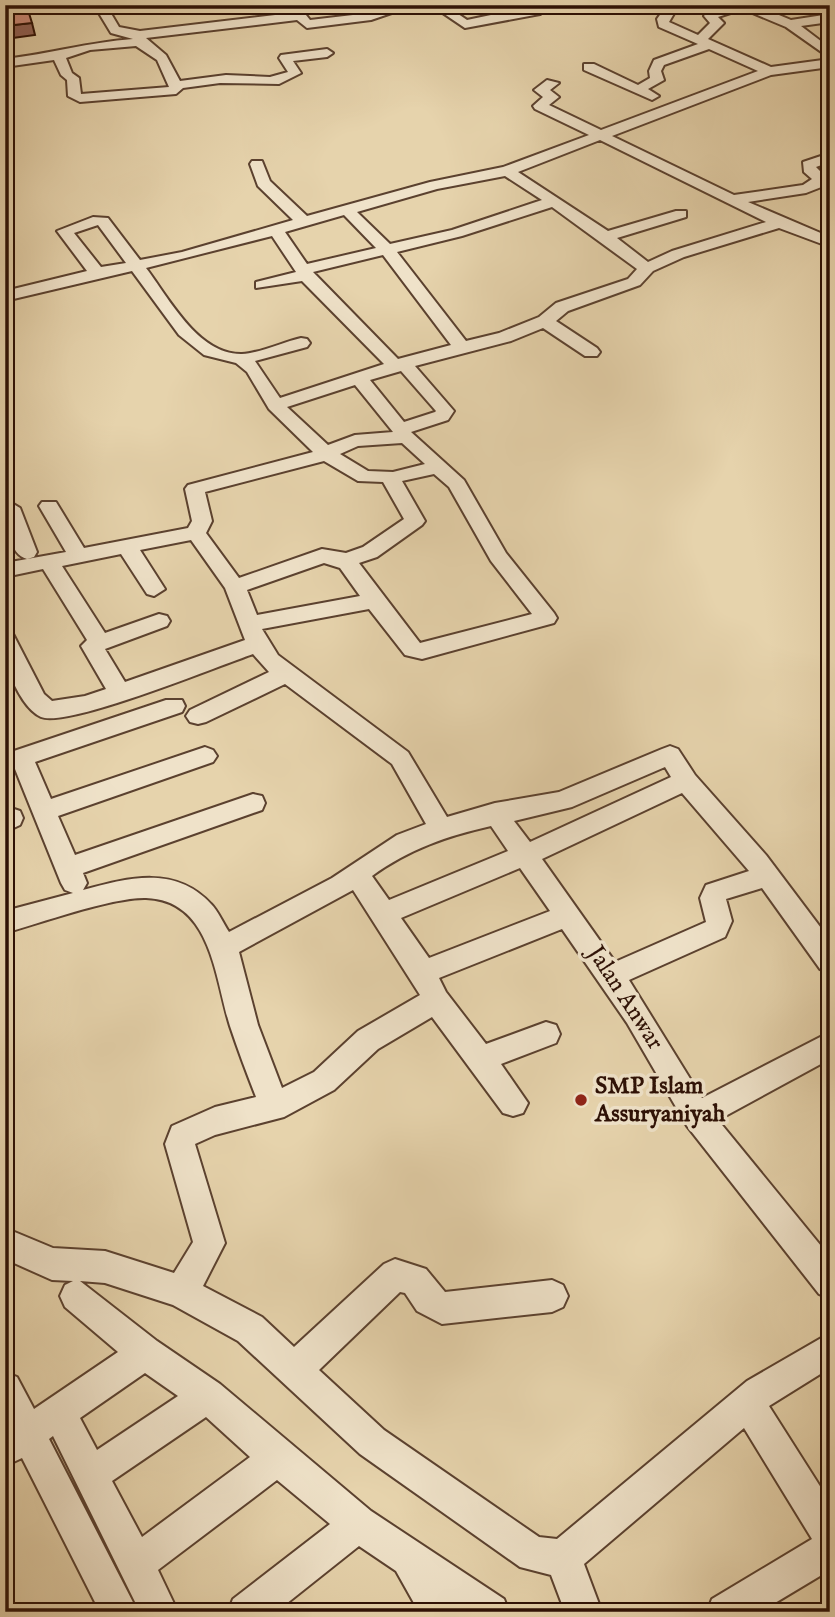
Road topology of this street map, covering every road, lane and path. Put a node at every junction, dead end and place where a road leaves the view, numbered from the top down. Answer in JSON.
{"nodes":[{"id":1,"x":100,"y":5,"type":"edge"},
{"id":2,"x":291,"y":5,"type":"edge"},
{"id":3,"x":409,"y":5,"type":"edge"},
{"id":4,"x":437,"y":5,"type":"edge"},
{"id":5,"x":547,"y":5,"type":"edge"},
{"id":6,"x":673,"y":5,"type":"edge"},
{"id":7,"x":786,"y":5,"type":"edge"},
{"id":8,"x":386,"y":8,"type":"edge"},
{"id":9,"x":750,"y":8,"type":"edge"},
{"id":10,"x":830,"y":18,"type":"edge"},
{"id":11,"x":303,"y":20,"type":"junction"},
{"id":12,"x":790,"y":24,"type":"junction"},
{"id":13,"x":140,"y":38,"type":"junction"},
{"id":14,"x":707,"y":42,"type":"junction"},
{"id":15,"x":830,"y":54,"type":"edge"},
{"id":16,"x":58,"y":56,"type":"junction"},
{"id":17,"x":5,"y":63,"type":"edge"},
{"id":18,"x":830,"y":63,"type":"edge"},
{"id":19,"x":589,"y":67,"type":"dead end"},
{"id":20,"x":769,"y":71,"type":"junction"},
{"id":21,"x":112,"y":80,"type":"dead end"},
{"id":22,"x":552,"y":83,"type":"dead end"},
{"id":23,"x":176,"y":85,"type":"junction"},
{"id":24,"x":639,"y":89,"type":"junction"},
{"id":25,"x":117,"y":95,"type":"junction"},
{"id":26,"x":674,"y":107,"type":"junction"},
{"id":27,"x":598,"y":134,"type":"junction"},
{"id":28,"x":830,"y":157,"type":"edge"},
{"id":29,"x":257,"y":164,"type":"dead end"},
{"id":30,"x":507,"y":171,"type":"junction"},
{"id":31,"x":735,"y":199,"type":"junction"},
{"id":32,"x":555,"y":201,"type":"junction"},
{"id":33,"x":348,"y":211,"type":"junction"},
{"id":34,"x":681,"y":214,"type":"dead end"},
{"id":35,"x":780,"y":223,"type":"junction"},
{"id":36,"x":306,"y":224,"type":"junction"},
{"id":37,"x":277,"y":232,"type":"junction"},
{"id":38,"x":606,"y":236,"type":"junction"},
{"id":39,"x":830,"y":242,"type":"edge"},
{"id":40,"x":388,"y":251,"type":"junction"},
{"id":41,"x":137,"y":265,"type":"junction"},
{"id":42,"x":647,"y":268,"type":"junction"},
{"id":43,"x":96,"y":273,"type":"junction"},
{"id":44,"x":304,"y":273,"type":"junction"},
{"id":45,"x":261,"y":285,"type":"dead end"},
{"id":46,"x":5,"y":296,"type":"edge"},
{"id":47,"x":545,"y":321,"type":"junction"},
{"id":48,"x":301,"y":343,"type":"dead end"},
{"id":49,"x":462,"y":348,"type":"junction"},
{"id":50,"x":591,"y":352,"type":"dead end"},
{"id":51,"x":242,"y":359,"type":"junction"},
{"id":52,"x":400,"y":366,"type":"junction"},
{"id":53,"x":359,"y":378,"type":"junction"},
{"id":54,"x":275,"y":405,"type":"junction"},
{"id":55,"x":404,"y":433,"type":"junction"},
{"id":56,"x":326,"y":454,"type":"junction"},
{"id":57,"x":438,"y":467,"type":"junction"},
{"id":58,"x":391,"y":478,"type":"junction"},
{"id":59,"x":49,"y":506,"type":"dead end"},
{"id":60,"x":11,"y":519,"type":"edge"},
{"id":61,"x":196,"y":533,"type":"junction"},
{"id":62,"x":127,"y":547,"type":"junction"},
{"id":63,"x":27,"y":552,"type":"dead end"},
{"id":64,"x":79,"y":557,"type":"junction"},
{"id":65,"x":348,"y":560,"type":"junction"},
{"id":66,"x":50,"y":562,"type":"junction"},
{"id":67,"x":5,"y":570,"type":"edge"},
{"id":68,"x":235,"y":587,"type":"junction"},
{"id":69,"x":154,"y":590,"type":"dead end"},
{"id":70,"x":374,"y":601,"type":"junction"},
{"id":71,"x":159,"y":621,"type":"dead end"},
{"id":72,"x":253,"y":634,"type":"junction"},
{"id":73,"x":5,"y":639,"type":"edge"},
{"id":74,"x":100,"y":643,"type":"junction"},
{"id":75,"x":287,"y":673,"type":"junction"},
{"id":76,"x":117,"y":687,"type":"dead end"},
{"id":77,"x":174,"y":706,"type":"dead end"},
{"id":78,"x":198,"y":716,"type":"dead end"},
{"id":79,"x":205,"y":756,"type":"dead end"},
{"id":80,"x":13,"y":760,"type":"edge"},
{"id":81,"x":686,"y":781,"type":"junction"},
{"id":82,"x":253,"y":803,"type":"dead end"},
{"id":83,"x":44,"y":811,"type":"junction"},
{"id":84,"x":495,"y":813,"type":"junction"},
{"id":85,"x":441,"y":828,"type":"junction"},
{"id":86,"x":526,"y":855,"type":"junction"},
{"id":87,"x":68,"y":868,"type":"junction"},
{"id":88,"x":357,"y":875,"type":"junction"},
{"id":89,"x":766,"y":876,"type":"junction"},
{"id":90,"x":82,"y":902,"type":"junction"},
{"id":91,"x":383,"y":914,"type":"junction"},
{"id":92,"x":569,"y":915,"type":"junction"},
{"id":93,"x":5,"y":922,"type":"edge"},
{"id":94,"x":224,"y":947,"type":"junction"},
{"id":95,"x":830,"y":961,"type":"edge"},
{"id":96,"x":423,"y":972,"type":"junction"},
{"id":97,"x":611,"y":976,"type":"junction"},
{"id":98,"x":436,"y":1000,"type":"junction"},
{"id":99,"x":546,"y":1034,"type":"dead end"},
{"id":100,"x":830,"y":1045,"type":"edge"},
{"id":101,"x":482,"y":1058,"type":"junction"},
{"id":102,"x":513,"y":1103,"type":"dead end"},
{"id":103,"x":274,"y":1107,"type":"junction"},
{"id":104,"x":697,"y":1116,"type":"junction"},
{"id":105,"x":5,"y":1243,"type":"edge"},
{"id":106,"x":830,"y":1283,"type":"edge"},
{"id":107,"x":180,"y":1291,"type":"junction"},
{"id":108,"x":76,"y":1296,"type":"dead end"},
{"id":109,"x":552,"y":1296,"type":"dead end"},
{"id":110,"x":830,"y":1349,"type":"edge"},
{"id":111,"x":145,"y":1353,"type":"junction"},
{"id":112,"x":293,"y":1371,"type":"junction"},
{"id":113,"x":5,"y":1389,"type":"edge"},
{"id":114,"x":208,"y":1396,"type":"junction"},
{"id":115,"x":747,"y":1403,"type":"junction"},
{"id":116,"x":59,"y":1412,"type":"junction"},
{"id":117,"x":18,"y":1441,"type":"edge"},
{"id":118,"x":277,"y":1458,"type":"junction"},
{"id":119,"x":90,"y":1475,"type":"junction"},
{"id":120,"x":358,"y":1524,"type":"junction"},
{"id":121,"x":830,"y":1535,"type":"edge"},
{"id":122,"x":830,"y":1549,"type":"edge"},
{"id":123,"x":407,"y":1555,"type":"junction"},
{"id":124,"x":563,"y":1558,"type":"junction"},
{"id":125,"x":136,"y":1564,"type":"junction"},
{"id":126,"x":120,"y":1612,"type":"edge"},
{"id":127,"x":160,"y":1612,"type":"edge"},
{"id":128,"x":246,"y":1612,"type":"edge"},
{"id":129,"x":440,"y":1612,"type":"edge"},
{"id":130,"x":491,"y":1612,"type":"edge"},
{"id":131,"x":584,"y":1612,"type":"edge"},
{"id":132,"x":725,"y":1612,"type":"edge"}],
"edges":[{"from":1,"to":13,"type":"street"},
{"from":2,"to":11,"type":"street"},
{"from":3,"to":8,"type":"street"},
{"from":4,"to":5,"type":"street"},
{"from":6,"to":14,"type":"street"},
{"from":7,"to":9,"type":"street"},
{"from":8,"to":11,"type":"street"},
{"from":9,"to":12,"type":"street"},
{"from":9,"to":14,"type":"street"},
{"from":10,"to":12,"type":"street"},
{"from":11,"to":13,"type":"street"},
{"from":11,"to":23,"type":"street"},
{"from":12,"to":15,"type":"street"},
{"from":13,"to":16,"type":"street"},
{"from":13,"to":23,"type":"street"},
{"from":14,"to":20,"type":"street"},
{"from":14,"to":24,"type":"street"},
{"from":16,"to":17,"type":"street"},
{"from":16,"to":25,"type":"street"},
{"from":18,"to":20,"type":"street"},
{"from":19,"to":24,"type":"street"},
{"from":20,"to":26,"type":"street"},
{"from":21,"to":25,"type":"street"},
{"from":22,"to":27,"type":"street"},
{"from":23,"to":25,"type":"street"},
{"from":24,"to":26,"type":"street"},
{"from":26,"to":27,"type":"street"},
{"from":27,"to":30,"type":"street"},
{"from":27,"to":31,"type":"street"},
{"from":28,"to":31,"type":"street"},
{"from":29,"to":36,"type":"street"},
{"from":30,"to":32,"type":"street"},
{"from":30,"to":33,"type":"street"},
{"from":31,"to":35,"type":"street"},
{"from":32,"to":38,"type":"street"},
{"from":32,"to":40,"type":"street"},
{"from":33,"to":36,"type":"street"},
{"from":33,"to":40,"type":"street"},
{"from":34,"to":38,"type":"street"},
{"from":35,"to":39,"type":"street"},
{"from":35,"to":42,"type":"street"},
{"from":36,"to":37,"type":"street"},
{"from":37,"to":41,"type":"street"},
{"from":37,"to":44,"type":"street"},
{"from":38,"to":42,"type":"street"},
{"from":40,"to":44,"type":"street"},
{"from":40,"to":49,"type":"street"},
{"from":41,"to":43,"type":"street"},
{"from":41,"to":43,"type":"street"},
{"from":41,"to":51,"type":"street"},
{"from":42,"to":47,"type":"street"},
{"from":43,"to":46,"type":"street"},
{"from":44,"to":45,"type":"street"},
{"from":44,"to":52,"type":"street"},
{"from":47,"to":49,"type":"street"},
{"from":47,"to":50,"type":"street"},
{"from":48,"to":51,"type":"street"},
{"from":49,"to":52,"type":"street"},
{"from":51,"to":54,"type":"street"},
{"from":52,"to":53,"type":"street"},
{"from":52,"to":55,"type":"street"},
{"from":53,"to":54,"type":"street"},
{"from":53,"to":55,"type":"street"},
{"from":54,"to":56,"type":"street"},
{"from":55,"to":56,"type":"street"},
{"from":55,"to":57,"type":"street"},
{"from":56,"to":58,"type":"street"},
{"from":56,"to":61,"type":"street"},
{"from":57,"to":58,"type":"street"},
{"from":57,"to":70,"type":"street"},
{"from":58,"to":65,"type":"street"},
{"from":59,"to":64,"type":"street"},
{"from":60,"to":63,"type":"street"},
{"from":61,"to":62,"type":"street"},
{"from":61,"to":68,"type":"street"},
{"from":62,"to":64,"type":"street"},
{"from":62,"to":69,"type":"street"},
{"from":64,"to":66,"type":"street"},
{"from":65,"to":68,"type":"street"},
{"from":65,"to":70,"type":"street"},
{"from":66,"to":67,"type":"street"},
{"from":66,"to":74,"type":"street"},
{"from":68,"to":72,"type":"street"},
{"from":70,"to":72,"type":"street"},
{"from":71,"to":74,"type":"street"},
{"from":72,"to":73,"type":"street"},
{"from":72,"to":75,"type":"street"},
{"from":74,"to":76,"type":"street"},
{"from":75,"to":78,"type":"street"},
{"from":75,"to":85,"type":"street"},
{"from":77,"to":80,"type":"street"},
{"from":79,"to":83,"type":"street"},
{"from":80,"to":83,"type":"street"},
{"from":81,"to":84,"type":"street"},
{"from":81,"to":86,"type":"street"},
{"from":81,"to":89,"type":"street"},
{"from":82,"to":87,"type":"street"},
{"from":83,"to":87,"type":"street"},
{"from":84,"to":85,"type":"street"},
{"from":84,"to":86,"type":"street","name":"Jalan Anwar"},
{"from":85,"to":88,"type":"street"},
{"from":86,"to":91,"type":"street"},
{"from":86,"to":92,"type":"street","name":"Jalan Anwar"},
{"from":87,"to":90,"type":"street"},
{"from":88,"to":91,"type":"street"},
{"from":88,"to":94,"type":"street"},
{"from":89,"to":95,"type":"street"},
{"from":89,"to":97,"type":"street"},
{"from":90,"to":93,"type":"street"},
{"from":90,"to":94,"type":"street"},
{"from":91,"to":96,"type":"street"},
{"from":92,"to":96,"type":"street"},
{"from":92,"to":97,"type":"street","name":"Jalan Anwar"},
{"from":94,"to":103,"type":"street"},
{"from":96,"to":98,"type":"street"},
{"from":97,"to":104,"type":"street","name":"Jalan Anwar"},
{"from":98,"to":101,"type":"street"},
{"from":98,"to":103,"type":"street"},
{"from":99,"to":101,"type":"street"},
{"from":100,"to":104,"type":"street"},
{"from":101,"to":102,"type":"street"},
{"from":103,"to":107,"type":"street"},
{"from":104,"to":106,"type":"street","name":"Jalan Anwar"},
{"from":105,"to":107,"type":"street"},
{"from":107,"to":112,"type":"street"},
{"from":108,"to":111,"type":"street"},
{"from":109,"to":112,"type":"street"},
{"from":110,"to":115,"type":"street"},
{"from":111,"to":114,"type":"street"},
{"from":111,"to":116,"type":"street"},
{"from":112,"to":124,"type":"street"},
{"from":113,"to":117,"type":"street"},
{"from":114,"to":118,"type":"street"},
{"from":114,"to":119,"type":"street"},
{"from":115,"to":121,"type":"street"},
{"from":115,"to":124,"type":"street"},
{"from":116,"to":117,"type":"street"},
{"from":116,"to":119,"type":"street"},
{"from":117,"to":126,"type":"street"},
{"from":118,"to":120,"type":"street"},
{"from":118,"to":125,"type":"street"},
{"from":119,"to":125,"type":"street"},
{"from":120,"to":123,"type":"street"},
{"from":120,"to":128,"type":"street"},
{"from":122,"to":132,"type":"street"},
{"from":123,"to":129,"type":"street"},
{"from":123,"to":130,"type":"street"},
{"from":124,"to":131,"type":"street"},
{"from":125,"to":127,"type":"street"}]}
